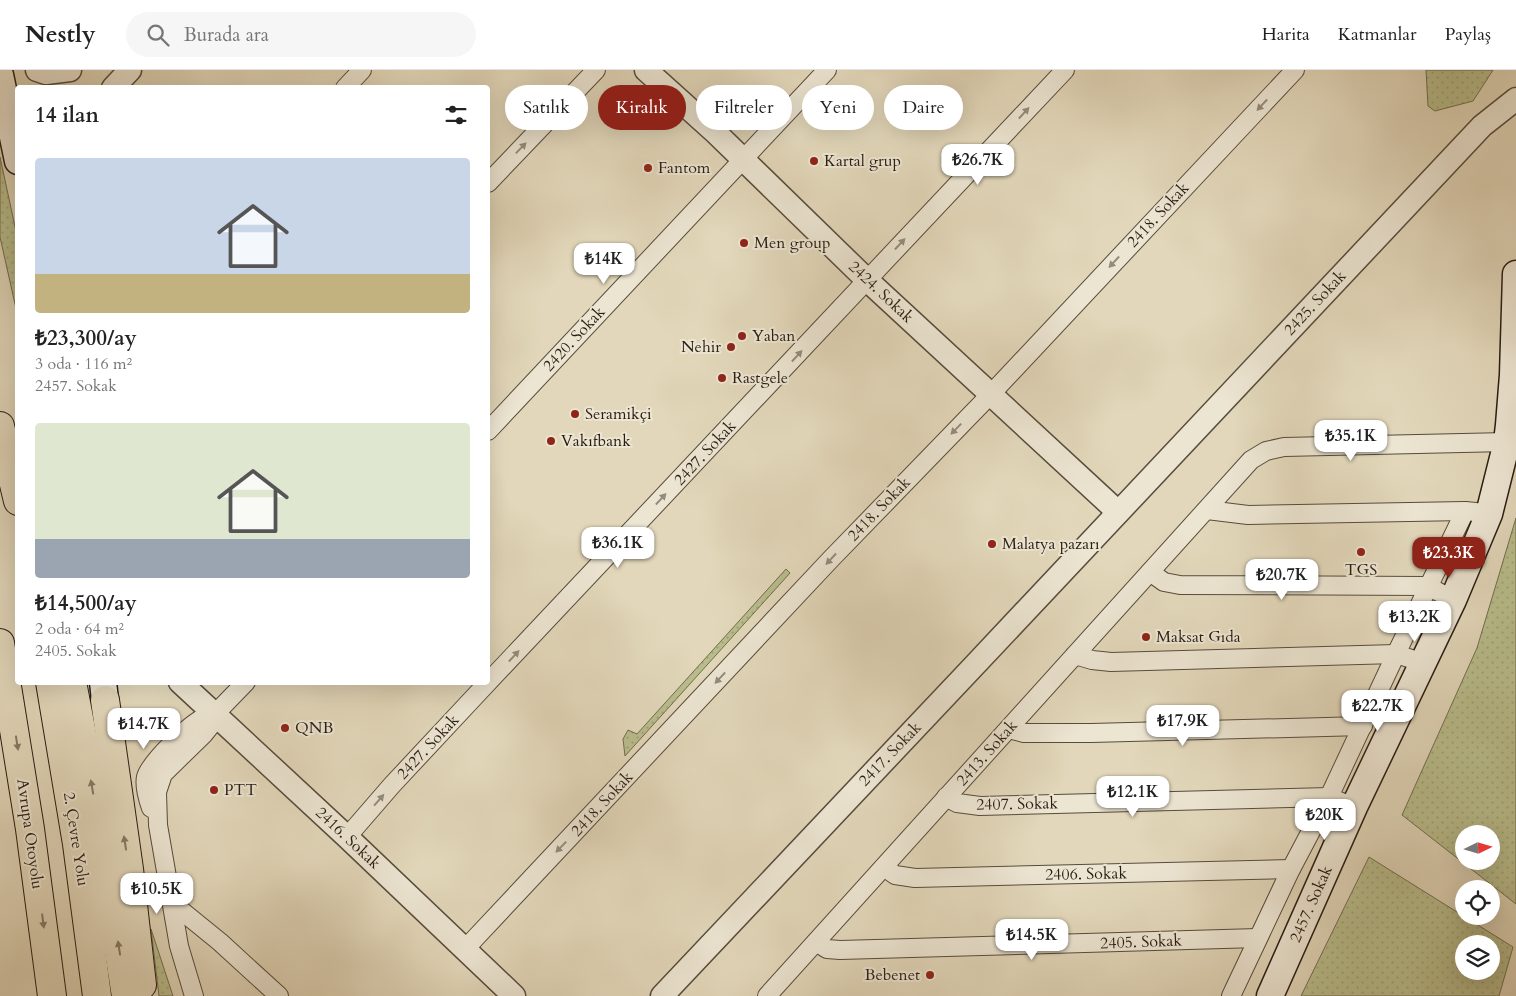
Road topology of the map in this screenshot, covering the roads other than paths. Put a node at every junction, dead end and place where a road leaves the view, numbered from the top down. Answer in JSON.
{"nodes":[{"id":1,"x":37,"y":70,"type":"edge"},
{"id":2,"x":70,"y":70,"type":"edge"},
{"id":3,"x":130,"y":70,"type":"edge"},
{"id":4,"x":362,"y":70,"type":"edge"},
{"id":5,"x":596,"y":70,"type":"edge"},
{"id":6,"x":646,"y":70,"type":"edge"},
{"id":7,"x":827,"y":70,"type":"edge"},
{"id":8,"x":1065,"y":70,"type":"edge"},
{"id":9,"x":1295,"y":70,"type":"edge"},
{"id":10,"x":0,"y":75,"type":"edge"},
{"id":11,"x":116,"y":85,"type":"edge"},
{"id":12,"x":348,"y":85,"type":"edge"},
{"id":13,"x":1516,"y":99,"type":"edge"},
{"id":14,"x":15,"y":147,"type":"edge"},
{"id":15,"x":743,"y":160,"type":"junction"},
{"id":16,"x":490,"y":181,"type":"edge"},
{"id":17,"x":867,"y":280,"type":"junction"},
{"id":18,"x":1516,"y":288,"type":"edge"},
{"id":19,"x":990,"y":394,"type":"junction"},
{"id":20,"x":0,"y":425,"type":"edge"},
{"id":21,"x":490,"y":429,"type":"edge"},
{"id":22,"x":1507,"y":442,"type":"junction"},
{"id":23,"x":15,"y":450,"type":"edge"},
{"id":24,"x":15,"y":488,"type":"edge"},
{"id":25,"x":1207,"y":510,"type":"junction"},
{"id":26,"x":1118,"y":512,"type":"junction"},
{"id":27,"x":1477,"y":513,"type":"junction"},
{"id":28,"x":1150,"y":572,"type":"junction"},
{"id":29,"x":1428,"y":586,"type":"junction"},
{"id":30,"x":1453,"y":600,"type":"junction"},
{"id":31,"x":0,"y":643,"type":"edge"},
{"id":32,"x":1396,"y":654,"type":"junction"},
{"id":33,"x":1076,"y":655,"type":"junction"},
{"id":34,"x":1424,"y":663,"type":"junction"},
{"id":35,"x":490,"y":680,"type":"edge"},
{"id":36,"x":50,"y":685,"type":"edge"},
{"id":37,"x":73,"y":685,"type":"edge"},
{"id":38,"x":183,"y":685,"type":"edge"},
{"id":39,"x":243,"y":685,"type":"edge"},
{"id":40,"x":485,"y":685,"type":"edge"},
{"id":41,"x":104,"y":691,"type":"edge"},
{"id":42,"x":214,"y":715,"type":"junction"},
{"id":43,"x":1363,"y":726,"type":"junction"},
{"id":44,"x":1009,"y":729,"type":"junction"},
{"id":45,"x":946,"y":797,"type":"junction"},
{"id":46,"x":1330,"y":797,"type":"junction"},
{"id":47,"x":1354,"y":808,"type":"junction"},
{"id":48,"x":347,"y":837,"type":"junction"},
{"id":49,"x":884,"y":867,"type":"junction"},
{"id":50,"x":1291,"y":869,"type":"junction"},
{"id":51,"x":172,"y":903,"type":"junction"},
{"id":52,"x":1258,"y":938,"type":"junction"},
{"id":53,"x":816,"y":942,"type":"junction"},
{"id":54,"x":465,"y":949,"type":"junction"},
{"id":55,"x":52,"y":996,"type":"edge"},
{"id":56,"x":97,"y":996,"type":"edge"},
{"id":57,"x":126,"y":996,"type":"edge"},
{"id":58,"x":144,"y":996,"type":"edge"},
{"id":59,"x":194,"y":996,"type":"edge"},
{"id":60,"x":279,"y":996,"type":"edge"},
{"id":61,"x":514,"y":996,"type":"edge"},
{"id":62,"x":662,"y":996,"type":"edge"},
{"id":63,"x":767,"y":996,"type":"edge"},
{"id":64,"x":1231,"y":996,"type":"edge"},
{"id":65,"x":1270,"y":996,"type":"edge"}],
"edges":[{"from":1,"to":2,"type":"street"},
{"from":3,"to":11,"type":"street"},
{"from":4,"to":12,"type":"street"},
{"from":16,"to":5,"type":"street","one_way":true},
{"from":6,"to":15,"type":"street","name":"2424. Sokak"},
{"from":7,"to":15,"type":"street","name":"2420. Sokak"},
{"from":17,"to":8,"type":"street","name":"2427. Sokak","one_way":true},
{"from":9,"to":19,"type":"street","name":"2418. Sokak","one_way":true},
{"from":10,"to":14,"type":"main road"},
{"from":13,"to":26,"type":"street","name":"2425. Sokak"},
{"from":15,"to":17,"type":"street","name":"2424. Sokak"},
{"from":15,"to":21,"type":"street","name":"2420. Sokak"},
{"from":17,"to":19,"type":"street","name":"2424. Sokak"},
{"from":35,"to":17,"type":"street","name":"2427. Sokak","one_way":true},
{"from":18,"to":22,"type":"main road","name":"2457. Sokak"},
{"from":19,"to":26,"type":"street","name":"2424. Sokak"},
{"from":19,"to":54,"type":"street","name":"2418. Sokak","one_way":true},
{"from":20,"to":23,"type":"highway"},
{"from":20,"to":24,"type":"highway"},
{"from":22,"to":25,"type":"street","name":"2413. Sokak"},
{"from":22,"to":27,"type":"main road","name":"2457. Sokak"},
{"from":25,"to":27,"type":"street"},
{"from":25,"to":28,"type":"street","name":"2413. Sokak"},
{"from":26,"to":62,"type":"street","name":"2417. Sokak"},
{"from":27,"to":29,"type":"street"},
{"from":27,"to":30,"type":"main road","name":"2457. Sokak"},
{"from":28,"to":29,"type":"street"},
{"from":28,"to":33,"type":"street","name":"2413. Sokak"},
{"from":29,"to":30,"type":"street"},
{"from":29,"to":32,"type":"street"},
{"from":30,"to":34,"type":"main road","name":"2457. Sokak"},
{"from":31,"to":55,"type":"highway","name":"Avrupa Otoyolu","one_way":true},
{"from":32,"to":33,"type":"street"},
{"from":32,"to":34,"type":"street"},
{"from":32,"to":43,"type":"street"},
{"from":33,"to":44,"type":"street","name":"2413. Sokak"},
{"from":34,"to":47,"type":"main road","name":"2457. Sokak"},
{"from":36,"to":56,"type":"highway","name":"2. Çevre Yolu"},
{"from":57,"to":37,"type":"highway","one_way":true},
{"from":38,"to":42,"type":"street","name":"2416. Sokak"},
{"from":39,"to":42,"type":"street"},
{"from":48,"to":40,"type":"street","name":"2427. Sokak","one_way":true},
{"from":58,"to":41,"type":"highway","one_way":true},
{"from":42,"to":48,"type":"street","name":"2416. Sokak"},
{"from":42,"to":51,"type":"street"},
{"from":43,"to":44,"type":"street"},
{"from":43,"to":46,"type":"street"},
{"from":44,"to":45,"type":"street","name":"2413. Sokak"},
{"from":45,"to":46,"type":"street","name":"2407. Sokak"},
{"from":45,"to":49,"type":"street","name":"2413. Sokak"},
{"from":46,"to":47,"type":"street"},
{"from":46,"to":50,"type":"street"},
{"from":47,"to":65,"type":"main road","name":"2457. Sokak"},
{"from":48,"to":54,"type":"street","name":"2416. Sokak"},
{"from":49,"to":50,"type":"street","name":"2406. Sokak"},
{"from":49,"to":53,"type":"street","name":"2413. Sokak"},
{"from":50,"to":52,"type":"street"},
{"from":51,"to":59,"type":"street"},
{"from":51,"to":60,"type":"street"},
{"from":52,"to":53,"type":"street","name":"2405. Sokak"},
{"from":52,"to":64,"type":"street"},
{"from":53,"to":63,"type":"street","name":"2413. Sokak"},
{"from":54,"to":61,"type":"street","name":"2416. Sokak"}]}
